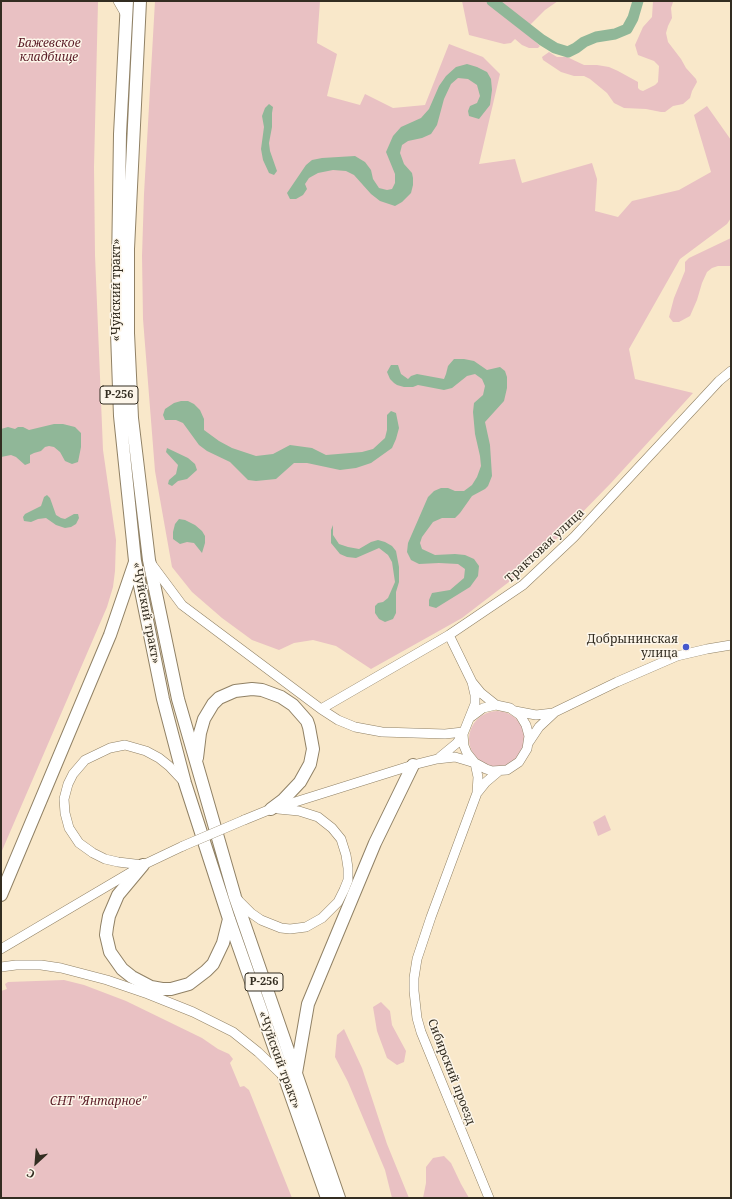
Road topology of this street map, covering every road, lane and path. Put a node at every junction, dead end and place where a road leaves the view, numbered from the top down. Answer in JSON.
{"nodes":[{"id":1,"x":118,"y":1,"type":"edge"},
{"id":2,"x":128,"y":1,"type":"edge"},
{"id":3,"x":140,"y":1,"type":"edge"},
{"id":4,"x":127,"y":17,"type":"junction"},
{"id":5,"x":731,"y":371,"type":"edge"},
{"id":6,"x":149,"y":560,"type":"junction"},
{"id":7,"x":135,"y":561,"type":"junction"},
{"id":8,"x":448,"y":635,"type":"junction"},
{"id":9,"x":731,"y":645,"type":"edge"},
{"id":10,"x":472,"y":682,"type":"junction"},
{"id":11,"x":496,"y":705,"type":"junction"},
{"id":12,"x":321,"y":709,"type":"junction"},
{"id":13,"x":515,"y":711,"type":"junction"},
{"id":14,"x":555,"y":712,"type":"junction"},
{"id":15,"x":471,"y":717,"type":"junction"},
{"id":16,"x":463,"y":733,"type":"junction"},
{"id":17,"x":529,"y":742,"type":"junction"},
{"id":18,"x":437,"y":759,"type":"junction"},
{"id":19,"x":474,"y":763,"type":"junction"},
{"id":20,"x":196,"y":764,"type":"junction"},
{"id":21,"x":413,"y":765,"type":"junction"},
{"id":22,"x":499,"y":771,"type":"junction"},
{"id":23,"x":185,"y":783,"type":"junction"},
{"id":24,"x":477,"y":793,"type":"junction"},
{"id":25,"x":272,"y":809,"type":"junction"},
{"id":26,"x":143,"y":865,"type":"junction"},
{"id":27,"x":1,"y":895,"type":"edge"},
{"id":28,"x":235,"y":897,"type":"junction"},
{"id":29,"x":229,"y":919,"type":"junction"},
{"id":30,"x":1,"y":950,"type":"edge"},
{"id":31,"x":1,"y":967,"type":"edge"},
{"id":32,"x":291,"y":1077,"type":"junction"},
{"id":33,"x":327,"y":1198,"type":"edge"},
{"id":34,"x":339,"y":1198,"type":"edge"},
{"id":35,"x":489,"y":1198,"type":"edge"}],
"edges":[{"from":1,"to":4,"type":"street"},
{"from":2,"to":4,"type":"highway","name":"«Чуйский тракт»","number":"Р-256"},
{"from":3,"to":6,"type":"highway","name":"«Чуйский тракт»","number":"Р-256"},
{"from":4,"to":7,"type":"highway","name":"«Чуйский тракт»","number":"Р-256"},
{"from":5,"to":8,"type":"street","name":"Трактовая улица"},
{"from":6,"to":12,"type":"street"},
{"from":6,"to":20,"type":"highway","name":"«Чуйский тракт»","number":"Р-256"},
{"from":7,"to":23,"type":"highway","name":"«Чуйский тракт»","number":"Р-256"},
{"from":7,"to":27,"type":"highway"},
{"from":8,"to":10,"type":"street"},
{"from":8,"to":12,"type":"street","name":"Трактовая улица"},
{"from":9,"to":14,"type":"street"},
{"from":10,"to":11,"type":"street"},
{"from":10,"to":15,"type":"street"},
{"from":11,"to":13,"type":"street"},
{"from":11,"to":15,"type":"street"},
{"from":12,"to":16,"type":"street"},
{"from":13,"to":14,"type":"street"},
{"from":13,"to":17,"type":"street"},
{"from":14,"to":17,"type":"street"},
{"from":15,"to":16,"type":"street"},
{"from":16,"to":18,"type":"street"},
{"from":16,"to":19,"type":"street"},
{"from":17,"to":22,"type":"street"},
{"from":18,"to":19,"type":"street"},
{"from":18,"to":21,"type":"street"},
{"from":19,"to":22,"type":"street"},
{"from":19,"to":24,"type":"street","name":"Сибирский проезд"},
{"from":20,"to":25,"type":"highway"},
{"from":20,"to":28,"type":"highway","name":"«Чуйский тракт»","number":"Р-256"},
{"from":21,"to":25,"type":"street"},
{"from":21,"to":32,"type":"highway"},
{"from":22,"to":24,"type":"street","name":"Сибирский проезд"},
{"from":23,"to":26,"type":"street"},
{"from":23,"to":29,"type":"highway","name":"«Чуйский тракт»","number":"Р-256"},
{"from":24,"to":35,"type":"street","name":"Сибирский проезд"},
{"from":25,"to":26,"type":"street","bridge":true},
{"from":25,"to":28,"type":"street"},
{"from":26,"to":29,"type":"highway"},
{"from":26,"to":30,"type":"street"},
{"from":28,"to":32,"type":"highway","name":"«Чуйский тракт»","number":"Р-256"},
{"from":29,"to":32,"type":"highway","name":"«Чуйский тракт»","number":"Р-256"},
{"from":31,"to":32,"type":"street"},
{"from":32,"to":33,"type":"highway","name":"«Чуйский тракт»","number":"Р-256"},
{"from":32,"to":34,"type":"highway","name":"«Чуйский тракт»","number":"Р-256"}]}
